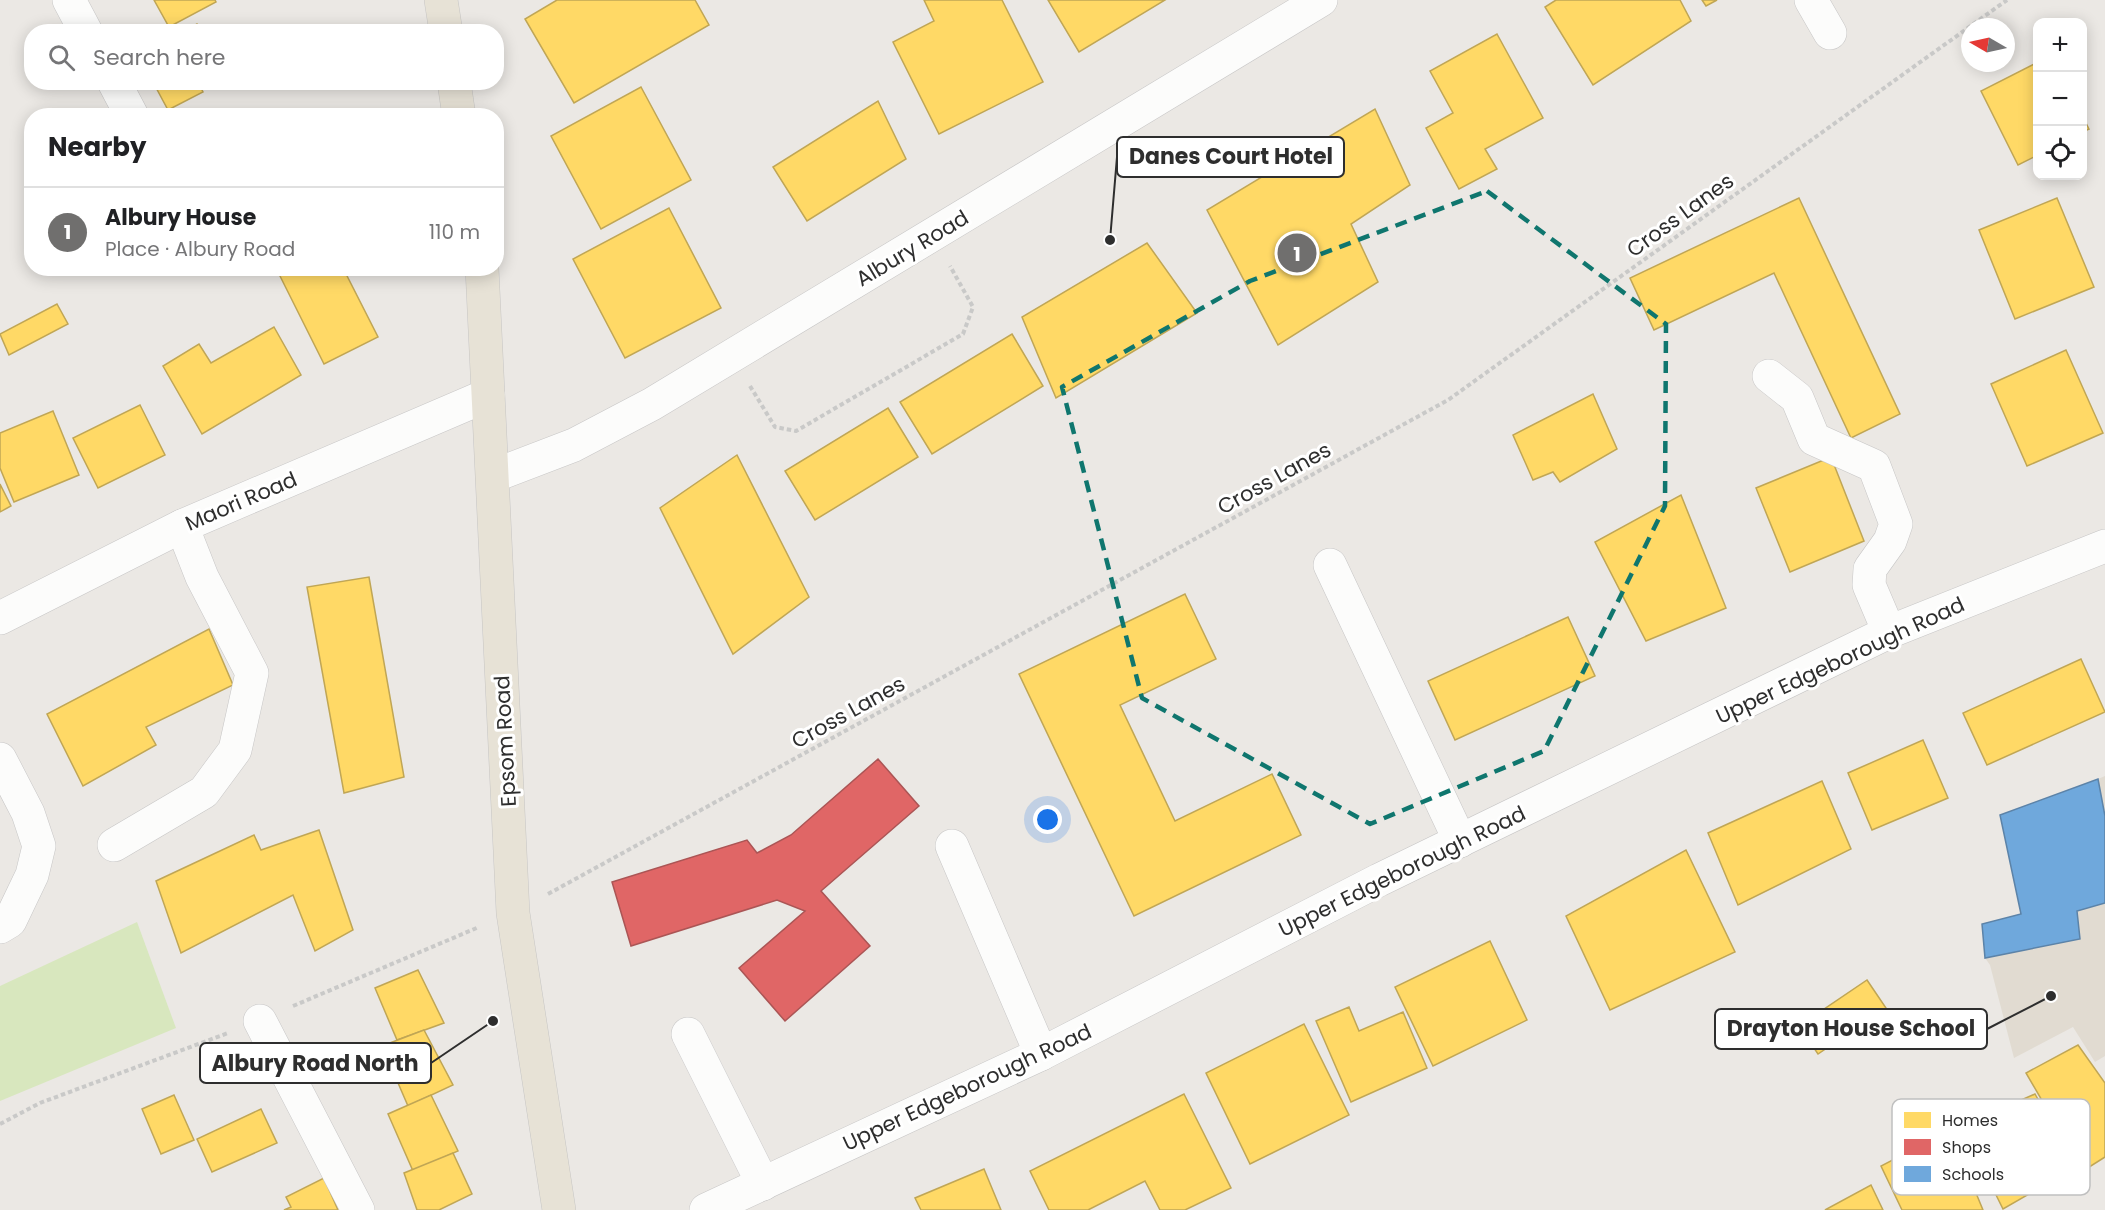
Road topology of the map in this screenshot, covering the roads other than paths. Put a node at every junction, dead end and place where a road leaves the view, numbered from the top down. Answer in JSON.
{"nodes":[{"id":1,"x":69,"y":0,"type":"edge"},
{"id":2,"x":441,"y":0,"type":"edge"},
{"id":3,"x":1321,"y":0,"type":"edge"},
{"id":4,"x":1811,"y":0,"type":"edge"},
{"id":5,"x":82,"y":24,"type":"edge"},
{"id":6,"x":445,"y":24,"type":"edge"},
{"id":7,"x":1830,"y":33,"type":"dead end"},
{"id":8,"x":118,"y":90,"type":"edge"},
{"id":9,"x":455,"y":90,"type":"edge"},
{"id":10,"x":128,"y":108,"type":"edge"},
{"id":11,"x":458,"y":108,"type":"edge"},
{"id":12,"x":482,"y":276,"type":"edge"},
{"id":13,"x":1770,"y":376,"type":"dead end"},
{"id":14,"x":488,"y":395,"type":"junction"},
{"id":15,"x":493,"y":476,"type":"junction"},
{"id":16,"x":182,"y":526,"type":"junction"},
{"id":17,"x":2105,"y":546,"type":"edge"},
{"id":18,"x":1330,"y":565,"type":"dead end"},
{"id":19,"x":0,"y":618,"type":"edge"},
{"id":20,"x":1889,"y":632,"type":"junction"},
{"id":21,"x":0,"y":759,"type":"edge"},
{"id":22,"x":1460,"y":841,"type":"junction"},
{"id":23,"x":114,"y":845,"type":"dead end"},
{"id":24,"x":952,"y":846,"type":"dead end"},
{"id":25,"x":0,"y":927,"type":"edge"},
{"id":26,"x":260,"y":1021,"type":"dead end"},
{"id":27,"x":688,"y":1034,"type":"dead end"},
{"id":28,"x":1041,"y":1054,"type":"junction"},
{"id":29,"x":763,"y":1184,"type":"junction"},
{"id":30,"x":358,"y":1210,"type":"edge"},
{"id":31,"x":560,"y":1210,"type":"edge"},
{"id":32,"x":706,"y":1210,"type":"edge"}],
"edges":[{"from":1,"to":5,"type":"street"},
{"from":2,"to":6,"type":"main road"},
{"from":3,"to":15,"type":"street","name":"Albury Road"},
{"from":4,"to":7,"type":"street"},
{"from":8,"to":10,"type":"street"},
{"from":9,"to":11,"type":"main road"},
{"from":12,"to":14,"type":"main road","name":"Epsom Road"},
{"from":13,"to":20,"type":"street"},
{"from":14,"to":15,"type":"main road","name":"Epsom Road"},
{"from":14,"to":16,"type":"street","name":"Maori Road"},
{"from":15,"to":31,"type":"main road","name":"Epsom Road"},
{"from":16,"to":19,"type":"street","name":"Maori Road"},
{"from":16,"to":23,"type":"street"},
{"from":17,"to":20,"type":"street","name":"Upper Edgeborough Road"},
{"from":18,"to":22,"type":"street"},
{"from":20,"to":22,"type":"street","name":"Upper Edgeborough Road"},
{"from":21,"to":25,"type":"street"},
{"from":22,"to":28,"type":"street","name":"Upper Edgeborough Road"},
{"from":24,"to":28,"type":"street"},
{"from":26,"to":30,"type":"street"},
{"from":27,"to":29,"type":"street"},
{"from":28,"to":29,"type":"street","name":"Upper Edgeborough Road"},
{"from":29,"to":32,"type":"street","name":"Upper Edgeborough Road"}]}
